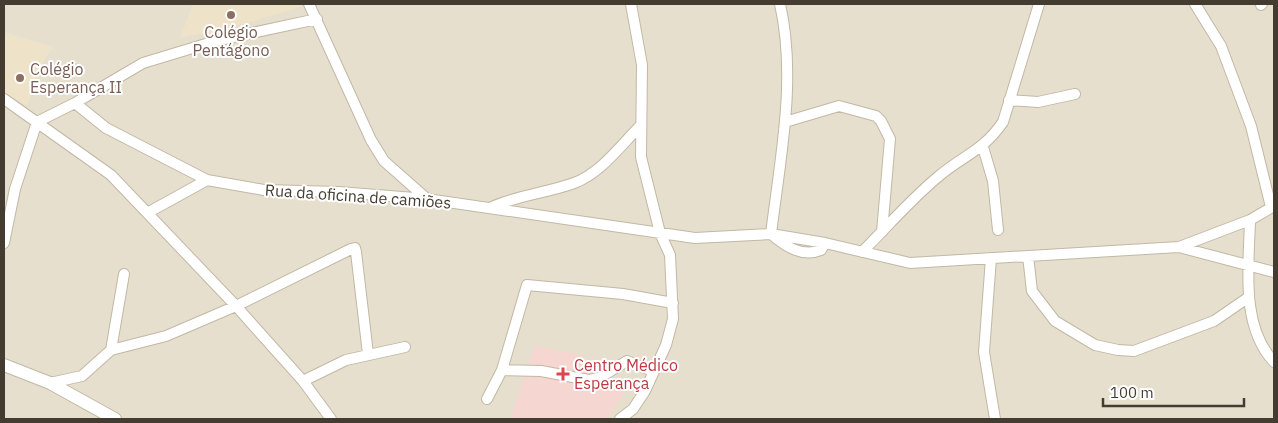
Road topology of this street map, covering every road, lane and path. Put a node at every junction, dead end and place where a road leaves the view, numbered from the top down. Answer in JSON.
{"nodes":[{"id":1,"x":310,"y":4,"type":"edge"},
{"id":2,"x":631,"y":4,"type":"edge"},
{"id":3,"x":780,"y":4,"type":"edge"},
{"id":4,"x":1039,"y":4,"type":"edge"},
{"id":5,"x":1195,"y":4,"type":"edge"},
{"id":6,"x":317,"y":19,"type":"junction"},
{"id":7,"x":1075,"y":94,"type":"dead end"},
{"id":8,"x":4,"y":99,"type":"edge"},
{"id":9,"x":1009,"y":100,"type":"junction"},
{"id":10,"x":75,"y":104,"type":"junction"},
{"id":11,"x":37,"y":122,"type":"junction"},
{"id":12,"x":785,"y":122,"type":"junction"},
{"id":13,"x":641,"y":125,"type":"junction"},
{"id":14,"x":983,"y":147,"type":"junction"},
{"id":15,"x":207,"y":180,"type":"junction"},
{"id":16,"x":428,"y":199,"type":"junction"},
{"id":17,"x":1273,"y":206,"type":"edge"},
{"id":18,"x":491,"y":207,"type":"junction"},
{"id":19,"x":149,"y":212,"type":"junction"},
{"id":20,"x":1250,"y":220,"type":"junction"},
{"id":21,"x":998,"y":230,"type":"dead end"},
{"id":22,"x":660,"y":232,"type":"junction"},
{"id":23,"x":882,"y":232,"type":"junction"},
{"id":24,"x":771,"y":234,"type":"junction"},
{"id":25,"x":4,"y":243,"type":"edge"},
{"id":26,"x":1179,"y":247,"type":"junction"},
{"id":27,"x":862,"y":252,"type":"junction"},
{"id":28,"x":1028,"y":256,"type":"junction"},
{"id":29,"x":991,"y":258,"type":"junction"},
{"id":30,"x":1249,"y":264,"type":"junction"},
{"id":31,"x":1274,"y":272,"type":"edge"},
{"id":32,"x":124,"y":274,"type":"dead end"},
{"id":33,"x":1249,"y":297,"type":"junction"},
{"id":34,"x":673,"y":304,"type":"junction"},
{"id":35,"x":236,"y":306,"type":"junction"},
{"id":36,"x":405,"y":347,"type":"dead end"},
{"id":37,"x":111,"y":350,"type":"junction"},
{"id":38,"x":368,"y":354,"type":"junction"},
{"id":39,"x":1273,"y":361,"type":"edge"},
{"id":40,"x":4,"y":365,"type":"edge"},
{"id":41,"x":502,"y":370,"type":"junction"},
{"id":42,"x":653,"y":371,"type":"junction"},
{"id":43,"x":1274,"y":373,"type":"edge"},
{"id":44,"x":303,"y":381,"type":"junction"},
{"id":45,"x":50,"y":383,"type":"junction"},
{"id":46,"x":487,"y":399,"type":"dead end"},
{"id":47,"x":115,"y":419,"type":"edge"},
{"id":48,"x":331,"y":419,"type":"edge"},
{"id":49,"x":620,"y":419,"type":"edge"},
{"id":50,"x":995,"y":419,"type":"edge"}],
"edges":[{"from":1,"to":6,"type":"street"},
{"from":2,"to":13,"type":"street"},
{"from":3,"to":12,"type":"street"},
{"from":4,"to":9,"type":"street"},
{"from":5,"to":17,"type":"street"},
{"from":6,"to":10,"type":"street"},
{"from":6,"to":16,"type":"street"},
{"from":7,"to":9,"type":"street"},
{"from":8,"to":11,"type":"street"},
{"from":9,"to":14,"type":"street"},
{"from":10,"to":11,"type":"street"},
{"from":10,"to":15,"type":"street","name":"Rua da oficina de camiões"},
{"from":11,"to":19,"type":"street"},
{"from":11,"to":25,"type":"street"},
{"from":12,"to":23,"type":"street"},
{"from":12,"to":24,"type":"street"},
{"from":13,"to":18,"type":"street"},
{"from":13,"to":22,"type":"street"},
{"from":14,"to":21,"type":"street"},
{"from":14,"to":23,"type":"street"},
{"from":15,"to":16,"type":"street","name":"Rua da oficina de camiões"},
{"from":15,"to":19,"type":"street"},
{"from":16,"to":18,"type":"street","name":"Rua da oficina de camiões"},
{"from":17,"to":20,"type":"street"},
{"from":18,"to":22,"type":"street","name":"Rua da oficina de camiões"},
{"from":19,"to":35,"type":"street"},
{"from":20,"to":26,"type":"street"},
{"from":20,"to":30,"type":"street"},
{"from":22,"to":24,"type":"street","name":"Rua da oficina de camiões"},
{"from":22,"to":34,"type":"street"},
{"from":23,"to":27,"type":"street"},
{"from":24,"to":27,"type":"street"},
{"from":26,"to":28,"type":"street"},
{"from":26,"to":30,"type":"street"},
{"from":27,"to":29,"type":"street"},
{"from":28,"to":29,"type":"street"},
{"from":28,"to":33,"type":"street"},
{"from":29,"to":50,"type":"street"},
{"from":30,"to":31,"type":"street"},
{"from":30,"to":33,"type":"street"},
{"from":32,"to":37,"type":"street"},
{"from":33,"to":39,"type":"street"},
{"from":34,"to":41,"type":"street"},
{"from":34,"to":42,"type":"street"},
{"from":35,"to":37,"type":"street"},
{"from":35,"to":38,"type":"street"},
{"from":35,"to":44,"type":"street"},
{"from":36,"to":38,"type":"street"},
{"from":37,"to":45,"type":"street"},
{"from":38,"to":44,"type":"street"},
{"from":39,"to":43,"type":"street"},
{"from":40,"to":45,"type":"street"},
{"from":41,"to":42,"type":"street"},
{"from":41,"to":46,"type":"street"},
{"from":42,"to":49,"type":"street"},
{"from":44,"to":48,"type":"street"},
{"from":45,"to":47,"type":"street"}]}
